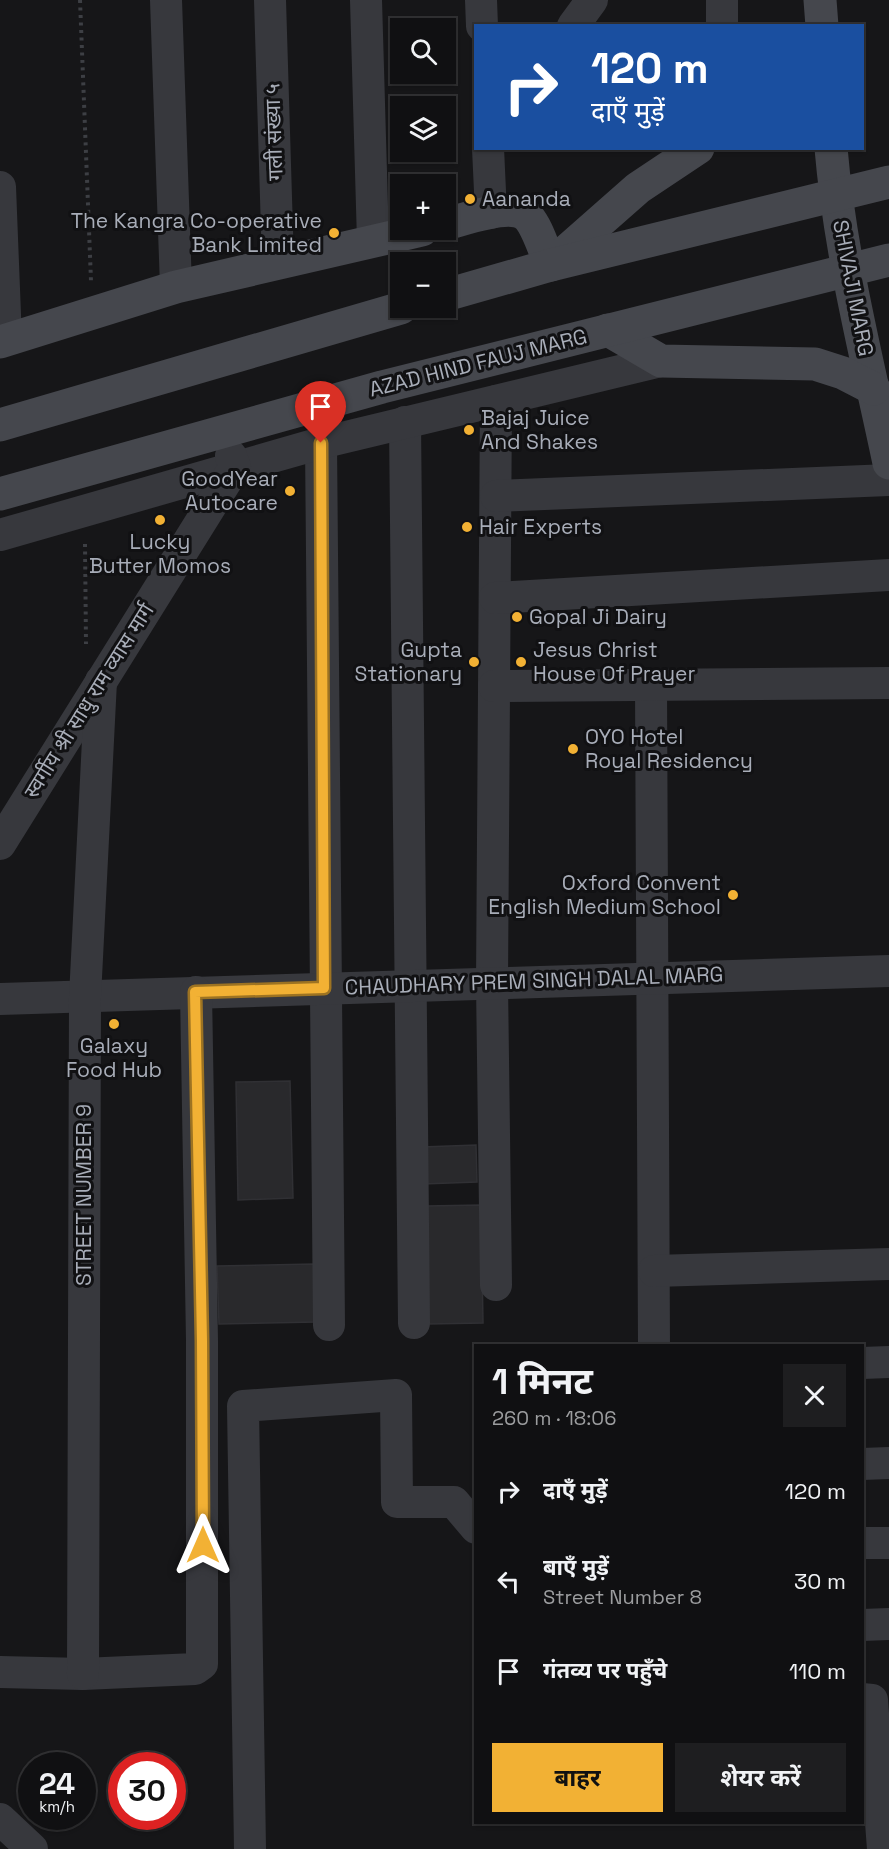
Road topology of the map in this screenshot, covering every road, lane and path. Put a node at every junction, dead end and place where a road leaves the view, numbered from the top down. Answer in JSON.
{"nodes":[{"id":1,"x":81,"y":0,"type":"edge"},
{"id":2,"x":166,"y":0,"type":"edge"},
{"id":3,"x":270,"y":0,"type":"edge"},
{"id":4,"x":366,"y":0,"type":"edge"},
{"id":5,"x":481,"y":0,"type":"edge"},
{"id":6,"x":592,"y":0,"type":"edge"},
{"id":7,"x":722,"y":0,"type":"edge"},
{"id":8,"x":820,"y":0,"type":"edge"},
{"id":9,"x":482,"y":24,"type":"edge"},
{"id":10,"x":574,"y":24,"type":"edge"},
{"id":11,"x":722,"y":24,"type":"edge"},
{"id":12,"x":822,"y":24,"type":"edge"},
{"id":13,"x":488,"y":150,"type":"edge"},
{"id":14,"x":695,"y":150,"type":"edge"},
{"id":15,"x":831,"y":150,"type":"edge"},
{"id":16,"x":889,"y":182,"type":"edge"},
{"id":17,"x":0,"y":187,"type":"edge"},
{"id":18,"x":835,"y":195,"type":"junction"},
{"id":19,"x":491,"y":213,"type":"junction"},
{"id":20,"x":456,"y":222,"type":"edge"},
{"id":21,"x":390,"y":237,"type":"edge"},
{"id":22,"x":373,"y":241,"type":"junction"},
{"id":23,"x":889,"y":260,"type":"edge"},
{"id":24,"x":278,"y":263,"type":"junction"},
{"id":25,"x":551,"y":265,"type":"junction"},
{"id":26,"x":847,"y":271,"type":"junction"},
{"id":27,"x":176,"y":287,"type":"junction"},
{"id":28,"x":456,"y":292,"type":"edge"},
{"id":29,"x":390,"y":311,"type":"edge"},
{"id":30,"x":93,"y":314,"type":"junction"},
{"id":31,"x":608,"y":330,"type":"junction"},
{"id":32,"x":3,"y":341,"type":"edge"},
{"id":33,"x":661,"y":361,"type":"junction"},
{"id":34,"x":874,"y":389,"type":"junction"},
{"id":35,"x":496,"y":401,"type":"junction"},
{"id":36,"x":405,"y":422,"type":"junction"},
{"id":37,"x":0,"y":425,"type":"edge"},
{"id":38,"x":222,"y":432,"type":"junction"},
{"id":39,"x":321,"y":443,"type":"junction"},
{"id":40,"x":889,"y":463,"type":"edge"},
{"id":41,"x":235,"y":467,"type":"junction"},
{"id":42,"x":889,"y":480,"type":"edge"},
{"id":43,"x":0,"y":494,"type":"edge"},
{"id":44,"x":496,"y":496,"type":"junction"},
{"id":45,"x":85,"y":510,"type":"junction"},
{"id":46,"x":0,"y":535,"type":"edge"},
{"id":47,"x":889,"y":575,"type":"edge"},
{"id":48,"x":495,"y":598,"type":"junction"},
{"id":49,"x":86,"y":646,"type":"dead end"},
{"id":50,"x":101,"y":681,"type":"junction"},
{"id":51,"x":889,"y":683,"type":"edge"},
{"id":52,"x":651,"y":685,"type":"junction"},
{"id":53,"x":494,"y":686,"type":"junction"},
{"id":54,"x":0,"y":844,"type":"edge"},
{"id":55,"x":889,"y":971,"type":"edge"},
{"id":56,"x":651,"y":977,"type":"junction"},
{"id":57,"x":492,"y":983,"type":"junction"},
{"id":58,"x":410,"y":985,"type":"junction"},
{"id":59,"x":324,"y":988,"type":"junction"},
{"id":60,"x":195,"y":992,"type":"junction"},
{"id":61,"x":85,"y":997,"type":"junction"},
{"id":62,"x":0,"y":999,"type":"edge"},
{"id":63,"x":889,"y":1264,"type":"edge"},
{"id":64,"x":654,"y":1271,"type":"junction"},
{"id":65,"x":496,"y":1285,"type":"dead end"},
{"id":66,"x":414,"y":1323,"type":"dead end"},
{"id":67,"x":329,"y":1325,"type":"dead end"},
{"id":68,"x":654,"y":1344,"type":"edge"},
{"id":69,"x":889,"y":1362,"type":"edge"},
{"id":70,"x":864,"y":1363,"type":"edge"},
{"id":71,"x":889,"y":1463,"type":"edge"},
{"id":72,"x":864,"y":1464,"type":"edge"},
{"id":73,"x":474,"y":1526,"type":"edge"},
{"id":74,"x":889,"y":1543,"type":"edge"},
{"id":75,"x":864,"y":1544,"type":"edge"},
{"id":76,"x":889,"y":1624,"type":"edge"},
{"id":77,"x":864,"y":1625,"type":"edge"},
{"id":78,"x":0,"y":1672,"type":"edge"},
{"id":79,"x":83,"y":1674,"type":"junction"},
{"id":80,"x":864,"y":1699,"type":"edge"},
{"id":81,"x":0,"y":1819,"type":"edge"},
{"id":82,"x":32,"y":1849,"type":"edge"},
{"id":83,"x":250,"y":1849,"type":"edge"},
{"id":84,"x":882,"y":1849,"type":"edge"}],
"edges":[{"from":1,"to":30,"type":"path"},
{"from":2,"to":27,"type":"street"},
{"from":3,"to":24,"type":"street","name":"गली संख्या ५"},
{"from":4,"to":22,"type":"street"},
{"from":5,"to":9,"type":"street"},
{"from":6,"to":10,"type":"street"},
{"from":7,"to":11,"type":"street"},
{"from":8,"to":12,"type":"main road"},
{"from":13,"to":19,"type":"street"},
{"from":14,"to":25,"type":"main road"},
{"from":15,"to":18,"type":"main road","name":"SHIVAJI MARG"},
{"from":16,"to":18,"type":"main road"},
{"from":17,"to":32,"type":"street"},
{"from":18,"to":25,"type":"main road"},
{"from":18,"to":26,"type":"main road","name":"SHIVAJI MARG"},
{"from":19,"to":20,"type":"main road"},
{"from":19,"to":25,"type":"main road"},
{"from":21,"to":22,"type":"main road"},
{"from":22,"to":24,"type":"main road"},
{"from":23,"to":26,"type":"main road","name":"AZAD HIND FAUJ MARG"},
{"from":24,"to":27,"type":"main road"},
{"from":25,"to":28,"type":"main road"},
{"from":26,"to":31,"type":"main road","name":"AZAD HIND FAUJ MARG"},
{"from":26,"to":34,"type":"main road","name":"SHIVAJI MARG"},
{"from":27,"to":30,"type":"main road"},
{"from":29,"to":37,"type":"main road"},
{"from":30,"to":32,"type":"main road"},
{"from":31,"to":33,"type":"main road"},
{"from":31,"to":38,"type":"main road","name":"AZAD HIND FAUJ MARG"},
{"from":33,"to":34,"type":"main road"},
{"from":33,"to":35,"type":"street"},
{"from":34,"to":40,"type":"main road","name":"SHIVAJI MARG"},
{"from":35,"to":36,"type":"street"},
{"from":35,"to":44,"type":"street"},
{"from":36,"to":39,"type":"street"},
{"from":36,"to":58,"type":"street"},
{"from":38,"to":41,"type":"street"},
{"from":38,"to":43,"type":"main road","name":"AZAD HIND FAUJ MARG"},
{"from":39,"to":41,"type":"street"},
{"from":39,"to":59,"type":"street"},
{"from":41,"to":45,"type":"street"},
{"from":41,"to":50,"type":"street","name":"स्वर्गीय श्री साधु राम व्यास मार्ग"},
{"from":42,"to":44,"type":"street"},
{"from":44,"to":48,"type":"street"},
{"from":45,"to":46,"type":"street"},
{"from":45,"to":49,"type":"path"},
{"from":47,"to":48,"type":"street"},
{"from":48,"to":53,"type":"street"},
{"from":50,"to":54,"type":"street","name":"स्वर्गीय श्री साधु राम व्यास मार्ग"},
{"from":50,"to":61,"type":"street","name":"STREET NUMBER 9"},
{"from":51,"to":52,"type":"street"},
{"from":52,"to":53,"type":"street"},
{"from":52,"to":56,"type":"street"},
{"from":53,"to":57,"type":"street"},
{"from":55,"to":56,"type":"street","name":"CHAUDHARY PREM SINGH DALAL MARG"},
{"from":56,"to":57,"type":"street","name":"CHAUDHARY PREM SINGH DALAL MARG"},
{"from":56,"to":64,"type":"street"},
{"from":57,"to":58,"type":"street","name":"CHAUDHARY PREM SINGH DALAL MARG"},
{"from":57,"to":65,"type":"street"},
{"from":58,"to":59,"type":"street","name":"CHAUDHARY PREM SINGH DALAL MARG"},
{"from":58,"to":66,"type":"street"},
{"from":59,"to":60,"type":"street","name":"CHAUDHARY PREM SINGH DALAL MARG"},
{"from":59,"to":67,"type":"street"},
{"from":60,"to":61,"type":"street","name":"CHAUDHARY PREM SINGH DALAL MARG"},
{"from":60,"to":79,"type":"street"},
{"from":61,"to":62,"type":"street","name":"CHAUDHARY PREM SINGH DALAL MARG"},
{"from":61,"to":79,"type":"street","name":"STREET NUMBER 9"},
{"from":63,"to":64,"type":"street"},
{"from":64,"to":68,"type":"street"},
{"from":69,"to":70,"type":"street"},
{"from":71,"to":72,"type":"street"},
{"from":73,"to":83,"type":"street"},
{"from":74,"to":75,"type":"street"},
{"from":76,"to":77,"type":"street"},
{"from":78,"to":79,"type":"street"},
{"from":80,"to":84,"type":"street"},
{"from":81,"to":82,"type":"street"}]}
